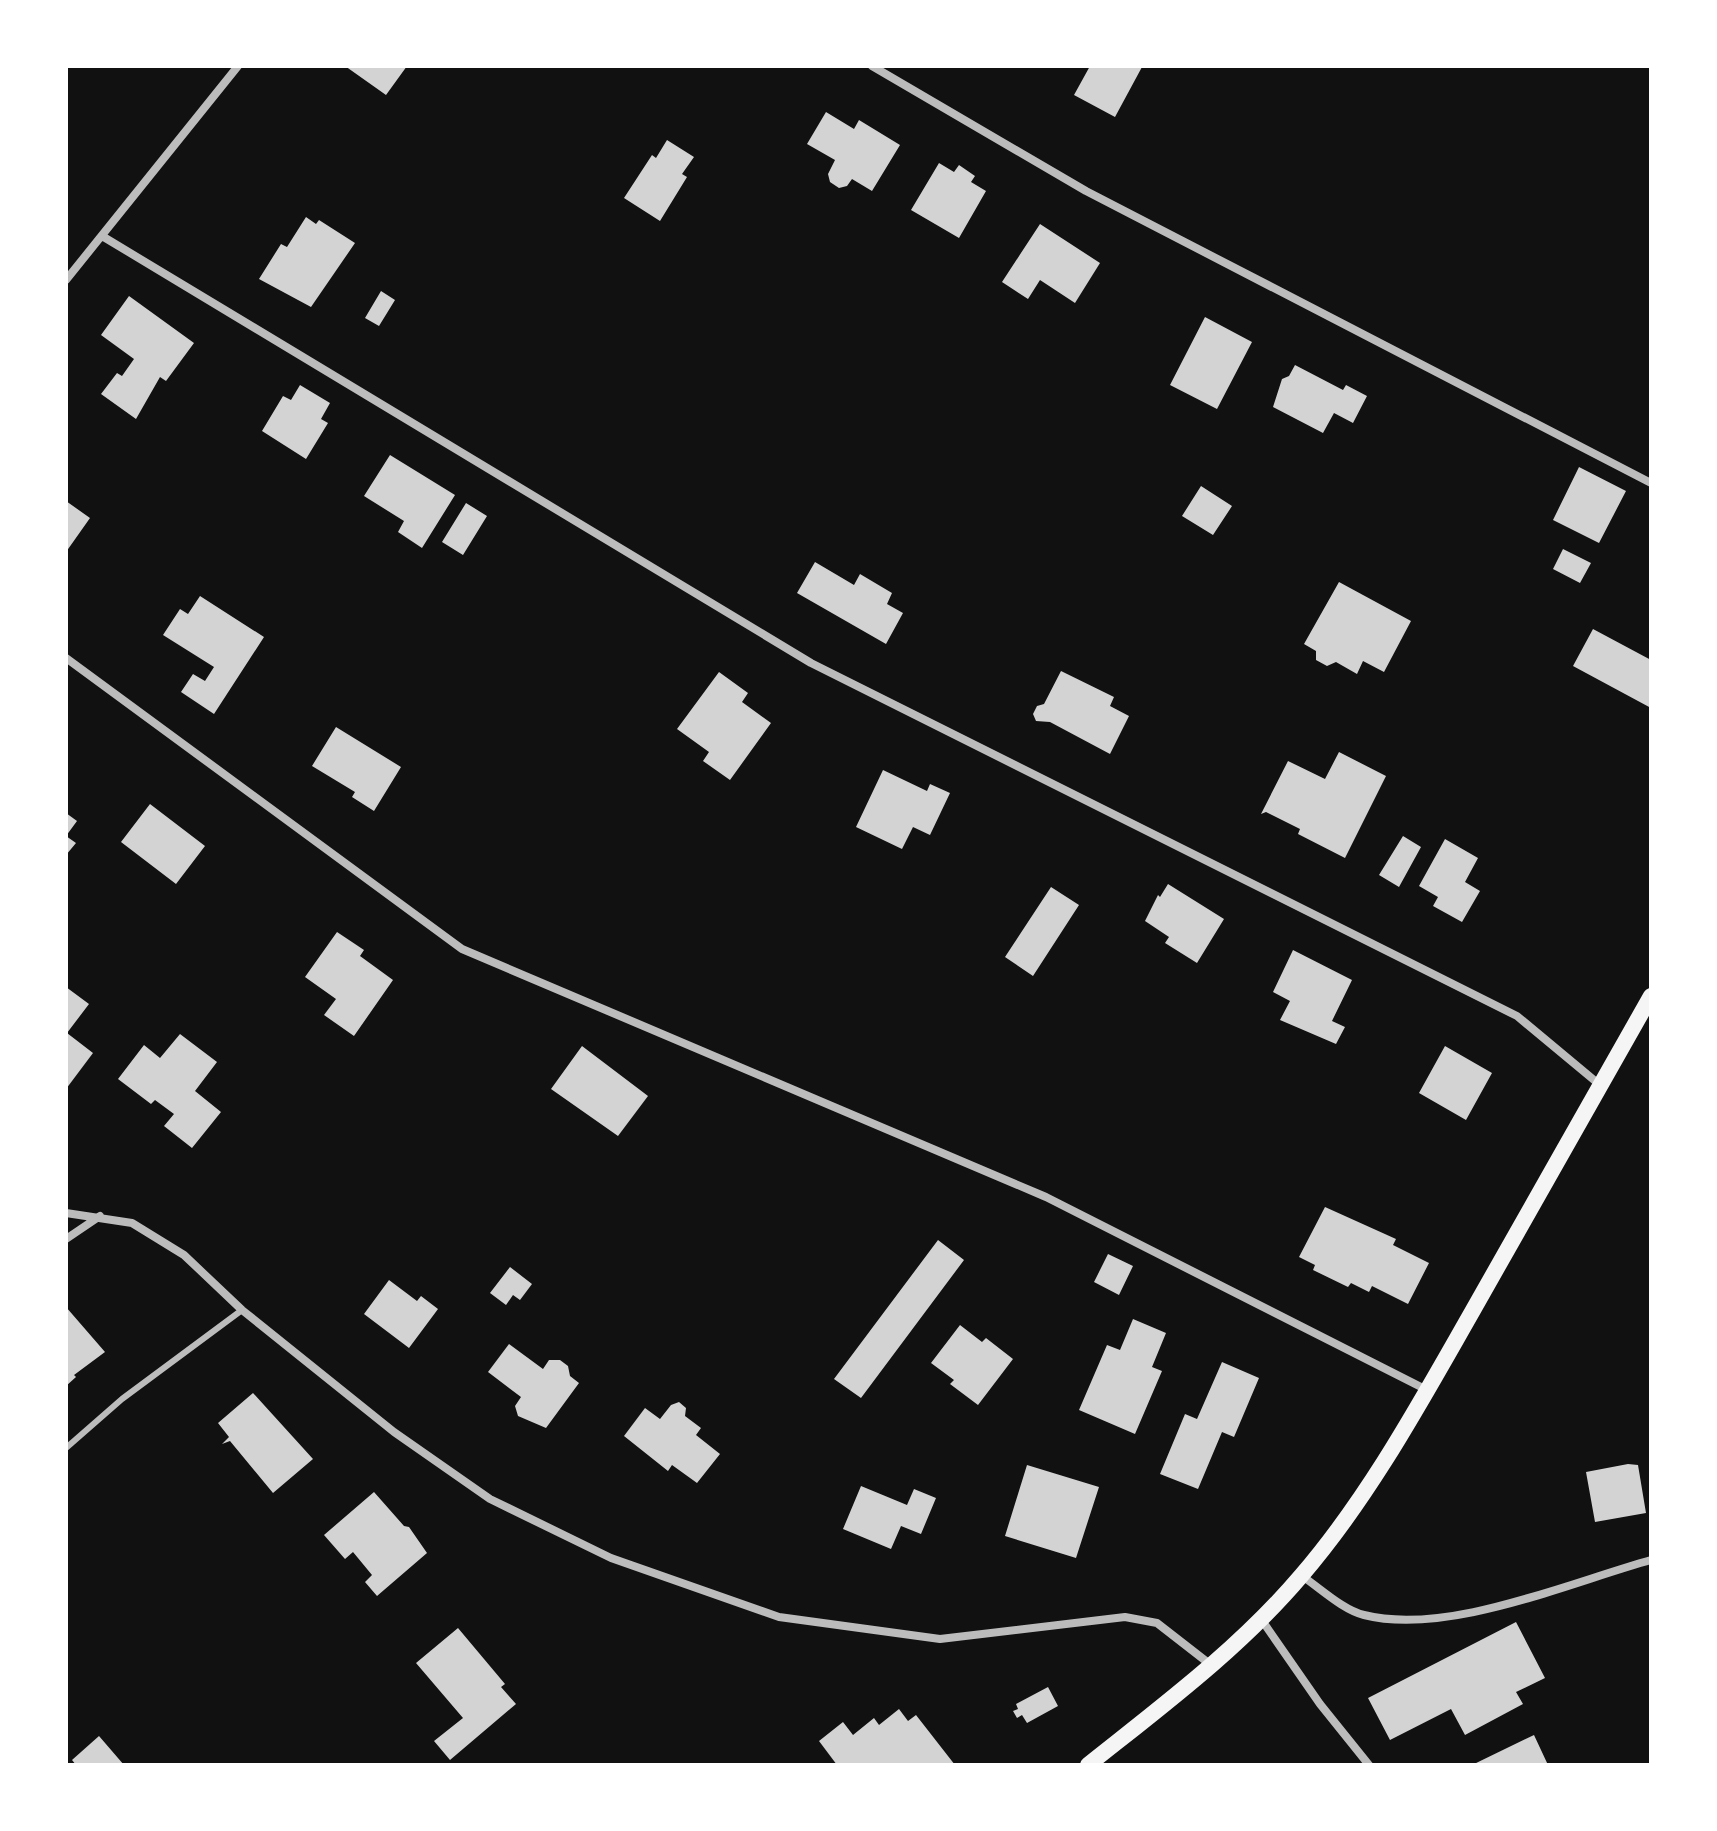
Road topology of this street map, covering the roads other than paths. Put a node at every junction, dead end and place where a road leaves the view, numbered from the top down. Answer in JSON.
{"nodes":[{"id":1,"x":238,"y":66,"type":"edge"},
{"id":2,"x":872,"y":66,"type":"edge"},
{"id":3,"x":102,"y":236,"type":"junction"},
{"id":4,"x":66,"y":280,"type":"edge"},
{"id":5,"x":1651,"y":483,"type":"edge"},
{"id":6,"x":66,"y":658,"type":"edge"},
{"id":7,"x":1651,"y":996,"type":"edge"},
{"id":8,"x":1600,"y":1086,"type":"junction"},
{"id":9,"x":66,"y":1213,"type":"edge"},
{"id":10,"x":100,"y":1216,"type":"junction"},
{"id":11,"x":66,"y":1239,"type":"edge"},
{"id":12,"x":242,"y":1310,"type":"junction"},
{"id":13,"x":1427,"y":1390,"type":"junction"},
{"id":14,"x":66,"y":1448,"type":"edge"},
{"id":15,"x":1651,"y":1560,"type":"edge"},
{"id":16,"x":1302,"y":1576,"type":"junction"},
{"id":17,"x":1261,"y":1619,"type":"junction"},
{"id":18,"x":1211,"y":1666,"type":"junction"},
{"id":19,"x":1088,"y":1765,"type":"edge"},
{"id":20,"x":1369,"y":1765,"type":"edge"}],
"edges":[{"from":1,"to":3,"type":"street"},
{"from":2,"to":5,"type":"street"},
{"from":3,"to":4,"type":"street"},
{"from":3,"to":8,"type":"street"},
{"from":6,"to":13,"type":"street"},
{"from":7,"to":8,"type":"main road"},
{"from":8,"to":13,"type":"main road"},
{"from":9,"to":10,"type":"street"},
{"from":10,"to":11,"type":"street"},
{"from":10,"to":12,"type":"street"},
{"from":12,"to":14,"type":"lane"},
{"from":12,"to":18,"type":"street"},
{"from":13,"to":16,"type":"main road"},
{"from":15,"to":16,"type":"street"},
{"from":16,"to":17,"type":"main road"},
{"from":17,"to":18,"type":"main road"},
{"from":17,"to":20,"type":"street"},
{"from":18,"to":19,"type":"main road"}]}
